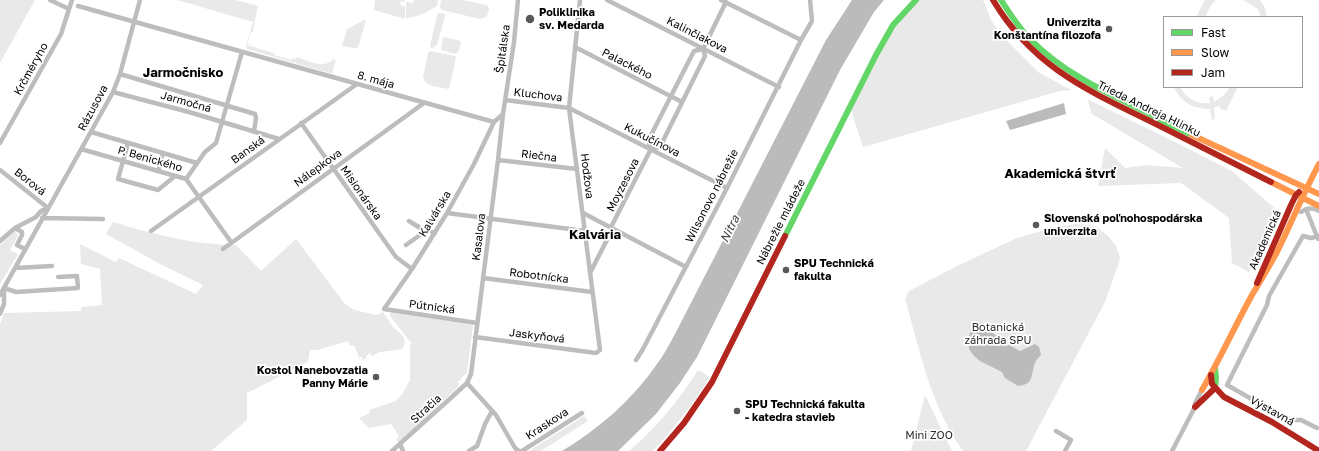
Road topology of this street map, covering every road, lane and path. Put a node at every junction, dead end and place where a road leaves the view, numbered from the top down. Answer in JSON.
{"nodes":[{"id":1,"x":50,"y":0,"type":"edge"},
{"id":2,"x":72,"y":0,"type":"edge"},
{"id":3,"x":140,"y":0,"type":"edge"},
{"id":4,"x":518,"y":0,"type":"edge"},
{"id":5,"x":580,"y":0,"type":"edge"},
{"id":6,"x":607,"y":0,"type":"edge"},
{"id":7,"x":810,"y":0,"type":"edge"},
{"id":8,"x":916,"y":0,"type":"edge"},
{"id":9,"x":993,"y":0,"type":"edge"},
{"id":10,"x":1001,"y":0,"type":"edge"},
{"id":11,"x":724,"y":1,"type":"edge"},
{"id":12,"x":78,"y":6,"type":"dead end"},
{"id":13,"x":69,"y":9,"type":"junction"},
{"id":14,"x":135,"y":21,"type":"junction"},
{"id":15,"x":801,"y":40,"type":"junction"},
{"id":16,"x":575,"y":47,"type":"junction"},
{"id":17,"x":703,"y":49,"type":"junction"},
{"id":18,"x":242,"y":52,"type":"junction"},
{"id":19,"x":120,"y":74,"type":"junction"},
{"id":20,"x":357,"y":84,"type":"junction"},
{"id":21,"x":779,"y":87,"type":"junction"},
{"id":22,"x":113,"y":92,"type":"junction"},
{"id":23,"x":671,"y":96,"type":"junction"},
{"id":24,"x":505,"y":100,"type":"junction"},
{"id":25,"x":682,"y":102,"type":"junction"},
{"id":26,"x":424,"y":103,"type":"junction"},
{"id":27,"x":226,"y":106,"type":"junction"},
{"id":28,"x":569,"y":108,"type":"junction"},
{"id":29,"x":503,"y":114,"type":"junction"},
{"id":30,"x":222,"y":122,"type":"junction"},
{"id":31,"x":494,"y":122,"type":"junction"},
{"id":32,"x":301,"y":123,"type":"junction"},
{"id":33,"x":91,"y":132,"type":"junction"},
{"id":34,"x":254,"y":132,"type":"junction"},
{"id":35,"x":279,"y":139,"type":"junction"},
{"id":36,"x":0,"y":143,"type":"edge"},
{"id":37,"x":128,"y":143,"type":"junction"},
{"id":38,"x":82,"y":148,"type":"junction"},
{"id":39,"x":651,"y":149,"type":"junction"},
{"id":40,"x":163,"y":153,"type":"junction"},
{"id":41,"x":498,"y":160,"type":"junction"},
{"id":42,"x":123,"y":161,"type":"junction"},
{"id":43,"x":198,"y":163,"type":"junction"},
{"id":44,"x":1318,"y":166,"type":"edge"},
{"id":45,"x":333,"y":168,"type":"junction"},
{"id":46,"x":577,"y":169,"type":"junction"},
{"id":47,"x":0,"y":170,"type":"edge"},
{"id":48,"x":158,"y":171,"type":"junction"},
{"id":49,"x":175,"y":176,"type":"junction"},
{"id":50,"x":186,"y":179,"type":"junction"},
{"id":51,"x":727,"y":188,"type":"junction"},
{"id":52,"x":1306,"y":188,"type":"junction"},
{"id":53,"x":1296,"y":194,"type":"junction"},
{"id":54,"x":1319,"y":194,"type":"edge"},
{"id":55,"x":199,"y":197,"type":"junction"},
{"id":56,"x":1303,"y":198,"type":"junction"},
{"id":57,"x":1319,"y":206,"type":"edge"},
{"id":58,"x":48,"y":208,"type":"junction"},
{"id":59,"x":1306,"y":209,"type":"junction"},
{"id":60,"x":1319,"y":211,"type":"edge"},
{"id":61,"x":1301,"y":212,"type":"dead end"},
{"id":62,"x":447,"y":213,"type":"junction"},
{"id":63,"x":583,"y":213,"type":"junction"},
{"id":64,"x":42,"y":218,"type":"junction"},
{"id":65,"x":490,"y":219,"type":"junction"},
{"id":66,"x":103,"y":220,"type":"dead end"},
{"id":67,"x":409,"y":221,"type":"dead end"},
{"id":68,"x":611,"y":227,"type":"junction"},
{"id":69,"x":15,"y":228,"type":"junction"},
{"id":70,"x":585,"y":230,"type":"junction"},
{"id":71,"x":425,"y":231,"type":"junction"},
{"id":72,"x":151,"y":232,"type":"dead end"},
{"id":73,"x":435,"y":233,"type":"junction"},
{"id":74,"x":1318,"y":237,"type":"edge"},
{"id":75,"x":0,"y":241,"type":"edge"},
{"id":76,"x":231,"y":242,"type":"junction"},
{"id":77,"x":406,"y":245,"type":"dead end"},
{"id":78,"x":223,"y":248,"type":"dead end"},
{"id":79,"x":25,"y":249,"type":"junction"},
{"id":80,"x":52,"y":266,"type":"dead end"},
{"id":81,"x":686,"y":267,"type":"junction"},
{"id":82,"x":15,"y":268,"type":"junction"},
{"id":83,"x":412,"y":269,"type":"junction"},
{"id":84,"x":590,"y":273,"type":"junction"},
{"id":85,"x":58,"y":277,"type":"dead end"},
{"id":86,"x":483,"y":278,"type":"junction"},
{"id":87,"x":4,"y":288,"type":"junction"},
{"id":88,"x":592,"y":292,"type":"junction"},
{"id":89,"x":1253,"y":294,"type":"junction"},
{"id":90,"x":0,"y":295,"type":"edge"},
{"id":91,"x":384,"y":310,"type":"joint"},
{"id":92,"x":0,"y":314,"type":"edge"},
{"id":93,"x":477,"y":323,"type":"junction"},
{"id":94,"x":476,"y":337,"type":"junction"},
{"id":95,"x":596,"y":353,"type":"joint"},
{"id":96,"x":636,"y":360,"type":"dead end"},
{"id":97,"x":1215,"y":368,"type":"junction"},
{"id":98,"x":1211,"y":375,"type":"junction"},
{"id":99,"x":470,"y":377,"type":"joint"},
{"id":100,"x":467,"y":383,"type":"junction"},
{"id":101,"x":1215,"y":388,"type":"junction"},
{"id":102,"x":1202,"y":390,"type":"junction"},
{"id":103,"x":1222,"y":395,"type":"junction"},
{"id":104,"x":1207,"y":396,"type":"junction"},
{"id":105,"x":1195,"y":407,"type":"junction"},
{"id":106,"x":492,"y":411,"type":"junction"},
{"id":107,"x":582,"y":412,"type":"dead end"},
{"id":108,"x":1317,"y":428,"type":"dead end"},
{"id":109,"x":1056,"y":431,"type":"dead end"},
{"id":110,"x":400,"y":444,"type":"junction"},
{"id":111,"x":392,"y":451,"type":"edge"},
{"id":112,"x":403,"y":451,"type":"edge"},
{"id":113,"x":469,"y":451,"type":"edge"},
{"id":114,"x":519,"y":451,"type":"edge"},
{"id":115,"x":522,"y":451,"type":"edge"},
{"id":116,"x":660,"y":451,"type":"edge"},
{"id":117,"x":1065,"y":451,"type":"edge"},
{"id":118,"x":1172,"y":451,"type":"edge"},
{"id":119,"x":1319,"y":451,"type":"edge"}],
"edges":[{"from":1,"to":13,"type":"street"},
{"from":2,"to":13,"type":"street","name":"Krčméryho"},
{"from":3,"to":14,"type":"street","name":"Rázusova"},
{"from":4,"to":24,"type":"street","name":"Špitálska"},
{"from":5,"to":16,"type":"street","name":"Hodžova"},
{"from":6,"to":17,"type":"street","name":"Kalinčiakova"},
{"from":7,"to":15,"type":"street","name":"Wilsonovo nábrežie"},
{"from":8,"to":116,"type":"street","name":"Nábrežie mládeže"},
{"from":9,"to":53,"type":"street","name":"Trieda Andreja Hlinku"},
{"from":10,"to":52,"type":"street","name":"Trieda Andreja Hlinku"},
{"from":11,"to":15,"type":"street"},
{"from":11,"to":17,"type":"street","name":"Moyzesova"},
{"from":12,"to":14,"type":"street","name":"8. mája"},
{"from":13,"to":36,"type":"street","name":"Krčméryho"},
{"from":14,"to":18,"type":"street","name":"8. mája"},
{"from":14,"to":19,"type":"street","name":"Rázusova"},
{"from":15,"to":21,"type":"street","name":"Wilsonovo nábrežie"},
{"from":16,"to":23,"type":"street","name":"Palackého"},
{"from":16,"to":28,"type":"street","name":"Hodžova"},
{"from":17,"to":21,"type":"street","name":"Kalinčiakova"},
{"from":17,"to":23,"type":"street","name":"Moyzesova"},
{"from":17,"to":25,"type":"street","name":"Moyzesova"},
{"from":18,"to":20,"type":"street","name":"8. mája"},
{"from":18,"to":27,"type":"street"},
{"from":19,"to":22,"type":"street","name":"Rázusova"},
{"from":19,"to":27,"type":"street","name":"Jarmočná"},
{"from":20,"to":26,"type":"street","name":"8. mája"},
{"from":20,"to":32,"type":"street","name":"Banská"},
{"from":21,"to":51,"type":"street","name":"Wilsonovo nábrežie"},
{"from":22,"to":30,"type":"street","name":"Jarmočná"},
{"from":22,"to":33,"type":"street","name":"Rázusova"},
{"from":23,"to":25,"type":"street","name":"Palackého"},
{"from":23,"to":39,"type":"street","name":"Moyzesova"},
{"from":24,"to":28,"type":"street","name":"Kluchova"},
{"from":24,"to":29,"type":"street","name":"Kasalova"},
{"from":25,"to":39,"type":"street","name":"Moyzesova"},
{"from":26,"to":31,"type":"street","name":"8. mája"},
{"from":26,"to":45,"type":"street","name":"Nálepkova"},
{"from":27,"to":30,"type":"street"},
{"from":27,"to":34,"type":"street","name":"Jarmočná"},
{"from":28,"to":39,"type":"street","name":"Kukučínova"},
{"from":28,"to":46,"type":"street","name":"Hodžova"},
{"from":29,"to":31,"type":"street"},
{"from":29,"to":41,"type":"street","name":"Kasalova"},
{"from":30,"to":34,"type":"street","name":"Jarmočná"},
{"from":30,"to":43,"type":"street"},
{"from":31,"to":62,"type":"street","name":"Kalvárska"},
{"from":32,"to":35,"type":"street","name":"Banská"},
{"from":32,"to":45,"type":"street","name":"Misionárska"},
{"from":33,"to":37,"type":"street"},
{"from":33,"to":38,"type":"street","name":"Rázusova"},
{"from":34,"to":35,"type":"street","name":"Jarmočná"},
{"from":35,"to":55,"type":"street","name":"Banská"},
{"from":37,"to":40,"type":"street"},
{"from":37,"to":42,"type":"street"},
{"from":38,"to":42,"type":"street","name":"P. Benického"},
{"from":38,"to":58,"type":"street","name":"Rázusova"},
{"from":39,"to":51,"type":"street","name":"Kukučínova"},
{"from":39,"to":68,"type":"street","name":"Moyzesova"},
{"from":40,"to":43,"type":"street"},
{"from":40,"to":48,"type":"street"},
{"from":41,"to":46,"type":"street","name":"Riečna"},
{"from":41,"to":65,"type":"street","name":"Kasalova"},
{"from":42,"to":48,"type":"street","name":"P. Benického"},
{"from":42,"to":49,"type":"street"},
{"from":43,"to":50,"type":"street"},
{"from":44,"to":52,"type":"street","name":"Akademická"},
{"from":45,"to":76,"type":"street","name":"Nálepkova"},
{"from":45,"to":83,"type":"street","name":"Misionárska"},
{"from":46,"to":63,"type":"street","name":"Hodžova"},
{"from":47,"to":58,"type":"street","name":"Borová"},
{"from":48,"to":49,"type":"street","name":"P. Benického"},
{"from":49,"to":50,"type":"street","name":"P. Benického"},
{"from":50,"to":55,"type":"street","name":"P. Benického"},
{"from":51,"to":81,"type":"street","name":"Wilsonovo nábrežie"},
{"from":52,"to":53,"type":"street"},
{"from":52,"to":54,"type":"street","name":"Trieda Andreja Hlinku"},
{"from":52,"to":56,"type":"street","name":"Akademická"},
{"from":53,"to":56,"type":"street","name":"Trieda Andreja Hlinku"},
{"from":53,"to":89,"type":"street","name":"Akademická"},
{"from":55,"to":72,"type":"street","name":"Banská"},
{"from":55,"to":76,"type":"street","name":"P. Benického"},
{"from":56,"to":57,"type":"street","name":"Trieda Andreja Hlinku"},
{"from":56,"to":89,"type":"street","name":"Akademická"},
{"from":58,"to":64,"type":"street","name":"Rázusova"},
{"from":58,"to":69,"type":"street"},
{"from":59,"to":60,"type":"street"},
{"from":59,"to":61,"type":"street"},
{"from":59,"to":74,"type":"street"},
{"from":62,"to":65,"type":"street"},
{"from":62,"to":73,"type":"street","name":"Kalvárska"},
{"from":63,"to":68,"type":"street"},
{"from":63,"to":70,"type":"street","name":"Hodžova"},
{"from":64,"to":66,"type":"street"},
{"from":64,"to":79,"type":"street","name":"Rázusova"},
{"from":65,"to":70,"type":"street"},
{"from":65,"to":86,"type":"street","name":"Kasalova"},
{"from":67,"to":71,"type":"street"},
{"from":68,"to":81,"type":"street"},
{"from":68,"to":84,"type":"street","name":"Moyzesova"},
{"from":69,"to":75,"type":"street"},
{"from":69,"to":79,"type":"street"},
{"from":70,"to":84,"type":"street","name":"Hodžova"},
{"from":71,"to":73,"type":"street"},
{"from":71,"to":77,"type":"street"},
{"from":73,"to":83,"type":"street","name":"Kalvárska"},
{"from":74,"to":108,"type":"street"},
{"from":76,"to":78,"type":"street","name":"Nálepkova"},
{"from":79,"to":82,"type":"street","name":"Rázusova"},
{"from":80,"to":82,"type":"street"},
{"from":81,"to":96,"type":"street","name":"Wilsonovo nábrežie"},
{"from":82,"to":87,"type":"street","name":"Rázusova"},
{"from":83,"to":91,"type":"street","name":"Kalvárska"},
{"from":84,"to":88,"type":"street","name":"Hodžova"},
{"from":85,"to":87,"type":"street"},
{"from":86,"to":88,"type":"street","name":"Robotnícka"},
{"from":86,"to":93,"type":"street","name":"Kasalova"},
{"from":87,"to":90,"type":"street","name":"Rázusova"},
{"from":87,"to":92,"type":"street","name":"Rázusova"},
{"from":88,"to":95,"type":"street","name":"Hodžova"},
{"from":89,"to":97,"type":"street","name":"Akademická"},
{"from":91,"to":93,"type":"street","name":"Pútnická"},
{"from":93,"to":94,"type":"street","name":"Kasalova"},
{"from":94,"to":95,"type":"street","name":"Jaskyňová"},
{"from":94,"to":99,"type":"street","name":"Kasalova"},
{"from":97,"to":98,"type":"street","name":"Akademická"},
{"from":97,"to":101,"type":"street"},
{"from":98,"to":101,"type":"street","name":"Výstavná"},
{"from":98,"to":102,"type":"street","name":"Akademická"},
{"from":99,"to":100,"type":"street","name":"Stračia"},
{"from":100,"to":106,"type":"street","name":"Kraskova"},
{"from":100,"to":110,"type":"street","name":"Stračia"},
{"from":101,"to":102,"type":"street"},
{"from":101,"to":103,"type":"street","name":"Výstavná"},
{"from":101,"to":104,"type":"street"},
{"from":102,"to":105,"type":"street"},
{"from":103,"to":104,"type":"street"},
{"from":103,"to":119,"type":"street","name":"Výstavná"},
{"from":104,"to":105,"type":"street"},
{"from":105,"to":118,"type":"street"},
{"from":106,"to":113,"type":"street"},
{"from":106,"to":114,"type":"street","name":"Kraskova"},
{"from":107,"to":115,"type":"street","name":"Kraskova"},
{"from":109,"to":117,"type":"street"},
{"from":110,"to":111,"type":"street","name":"Stračia"},
{"from":110,"to":112,"type":"street"}]}
